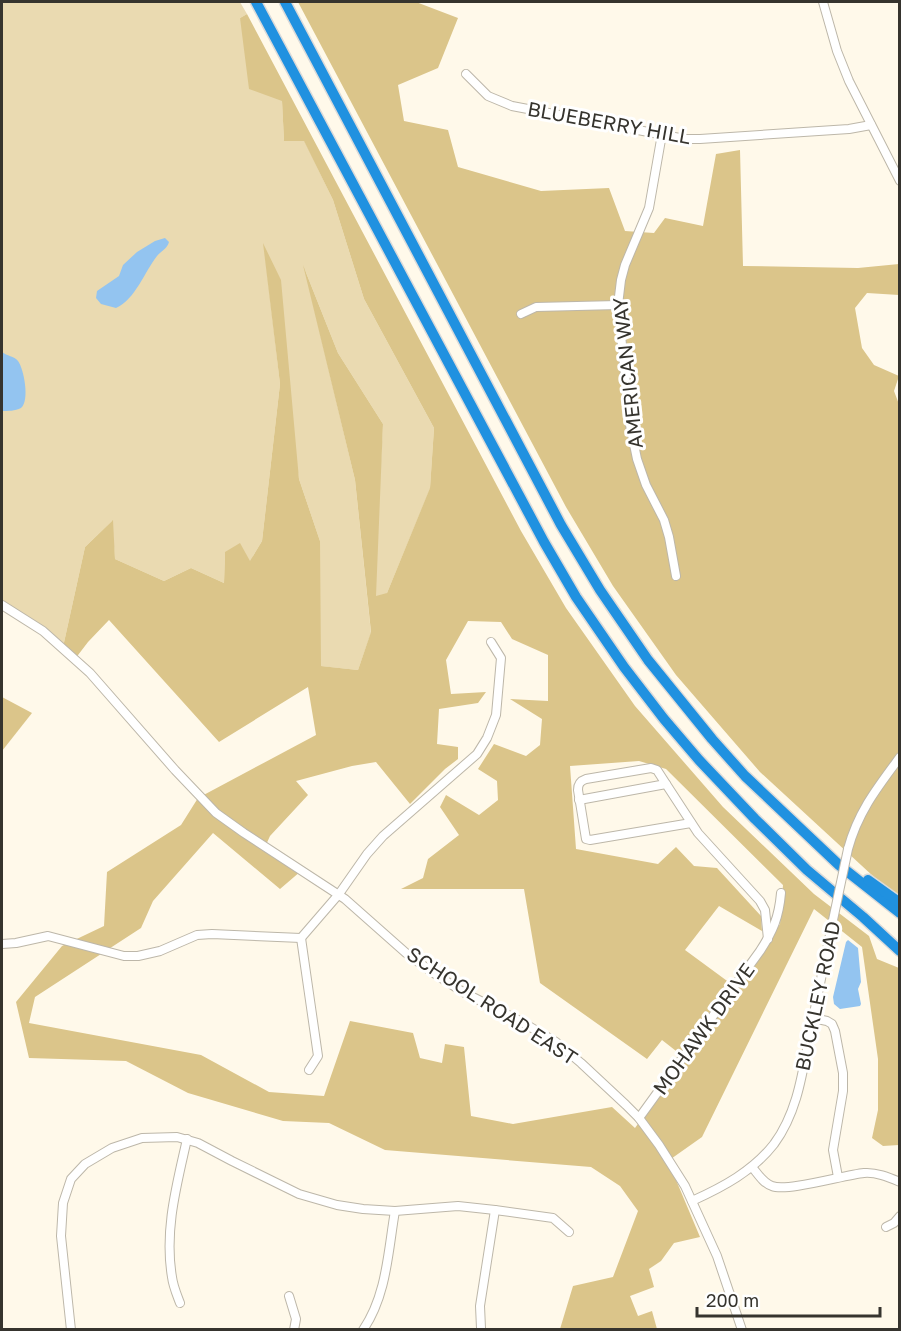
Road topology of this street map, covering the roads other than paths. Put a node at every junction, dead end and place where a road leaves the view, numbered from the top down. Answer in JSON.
{"nodes":[{"id":1,"x":256,"y":2,"type":"edge"},
{"id":2,"x":285,"y":2,"type":"edge"},
{"id":3,"x":823,"y":2,"type":"edge"},
{"id":4,"x":466,"y":74,"type":"dead end"},
{"id":5,"x":871,"y":125,"type":"junction"},
{"id":6,"x":662,"y":134,"type":"junction"},
{"id":7,"x":900,"y":181,"type":"edge"},
{"id":8,"x":618,"y":305,"type":"junction"},
{"id":9,"x":522,"y":314,"type":"dead end"},
{"id":10,"x":676,"y":576,"type":"dead end"},
{"id":11,"x":2,"y":605,"type":"edge"},
{"id":12,"x":491,"y":642,"type":"dead end"},
{"id":13,"x":900,"y":757,"type":"edge"},
{"id":14,"x":666,"y":784,"type":"junction"},
{"id":15,"x":579,"y":800,"type":"junction"},
{"id":16,"x":692,"y":823,"type":"junction"},
{"id":17,"x":827,"y":852,"type":"junction"},
{"id":18,"x":781,"y":893,"type":"dead end"},
{"id":19,"x":339,"y":894,"type":"junction"},
{"id":20,"x":900,"y":903,"type":"edge"},
{"id":21,"x":900,"y":913,"type":"edge"},
{"id":22,"x":863,"y":917,"type":"junction"},
{"id":23,"x":301,"y":938,"type":"junction"},
{"id":24,"x":768,"y":939,"type":"junction"},
{"id":25,"x":900,"y":943,"type":"edge"},
{"id":26,"x":2,"y":944,"type":"edge"},
{"id":27,"x":900,"y":951,"type":"edge"},
{"id":28,"x":813,"y":1017,"type":"junction"},
{"id":29,"x":309,"y":1070,"type":"dead end"},
{"id":30,"x":639,"y":1118,"type":"junction"},
{"id":31,"x":187,"y":1139,"type":"junction"},
{"id":32,"x":752,"y":1167,"type":"junction"},
{"id":33,"x":838,"y":1177,"type":"junction"},
{"id":34,"x":900,"y":1182,"type":"edge"},
{"id":35,"x":692,"y":1201,"type":"junction"},
{"id":36,"x":495,"y":1210,"type":"junction"},
{"id":37,"x":395,"y":1211,"type":"junction"},
{"id":38,"x":900,"y":1216,"type":"edge"},
{"id":39,"x":886,"y":1227,"type":"dead end"},
{"id":40,"x":569,"y":1232,"type":"dead end"},
{"id":41,"x":289,"y":1296,"type":"dead end"},
{"id":42,"x":180,"y":1303,"type":"dead end"},
{"id":43,"x":481,"y":1328,"type":"dead end"},
{"id":44,"x":71,"y":1329,"type":"edge"},
{"id":45,"x":294,"y":1329,"type":"edge"},
{"id":46,"x":363,"y":1329,"type":"edge"},
{"id":47,"x":742,"y":1329,"type":"edge"}],
"edges":[{"from":1,"to":22,"type":"highway"},
{"from":2,"to":17,"type":"highway"},
{"from":3,"to":5,"type":"street"},
{"from":4,"to":6,"type":"street","name":"BLUEBERRY HILL"},
{"from":5,"to":6,"type":"street","name":"BLUEBERRY HILL"},
{"from":5,"to":7,"type":"street"},
{"from":6,"to":8,"type":"street","name":"AMERICAN WAY"},
{"from":8,"to":9,"type":"street"},
{"from":8,"to":10,"type":"street","name":"AMERICAN WAY"},
{"from":11,"to":19,"type":"street","name":"SCHOOL ROAD EAST"},
{"from":12,"to":19,"type":"street"},
{"from":13,"to":28,"type":"street","name":"BUCKLEY ROAD","bridge":true},
{"from":14,"to":15,"type":"street"},
{"from":14,"to":15,"type":"street"},
{"from":14,"to":16,"type":"street"},
{"from":15,"to":16,"type":"street"},
{"from":16,"to":24,"type":"street"},
{"from":17,"to":20,"type":"highway"},
{"from":17,"to":21,"type":"highway"},
{"from":18,"to":24,"type":"street","name":"MOHAWK DRIVE"},
{"from":19,"to":23,"type":"street"},
{"from":19,"to":30,"type":"street","name":"SCHOOL ROAD EAST"},
{"from":22,"to":25,"type":"highway"},
{"from":22,"to":27,"type":"highway"},
{"from":23,"to":26,"type":"street"},
{"from":23,"to":29,"type":"street"},
{"from":24,"to":30,"type":"street","name":"MOHAWK DRIVE"},
{"from":28,"to":32,"type":"street","name":"BUCKLEY ROAD"},
{"from":28,"to":33,"type":"street"},
{"from":30,"to":35,"type":"street","name":"SCHOOL ROAD EAST"},
{"from":31,"to":37,"type":"street"},
{"from":31,"to":42,"type":"street"},
{"from":31,"to":44,"type":"street"},
{"from":32,"to":33,"type":"street"},
{"from":32,"to":35,"type":"street","name":"BUCKLEY ROAD"},
{"from":33,"to":34,"type":"street"},
{"from":35,"to":47,"type":"street","name":"SCHOOL ROAD EAST"},
{"from":36,"to":37,"type":"street"},
{"from":36,"to":40,"type":"street"},
{"from":36,"to":43,"type":"street"},
{"from":37,"to":46,"type":"street"},
{"from":38,"to":39,"type":"street"},
{"from":41,"to":45,"type":"street"}]}
